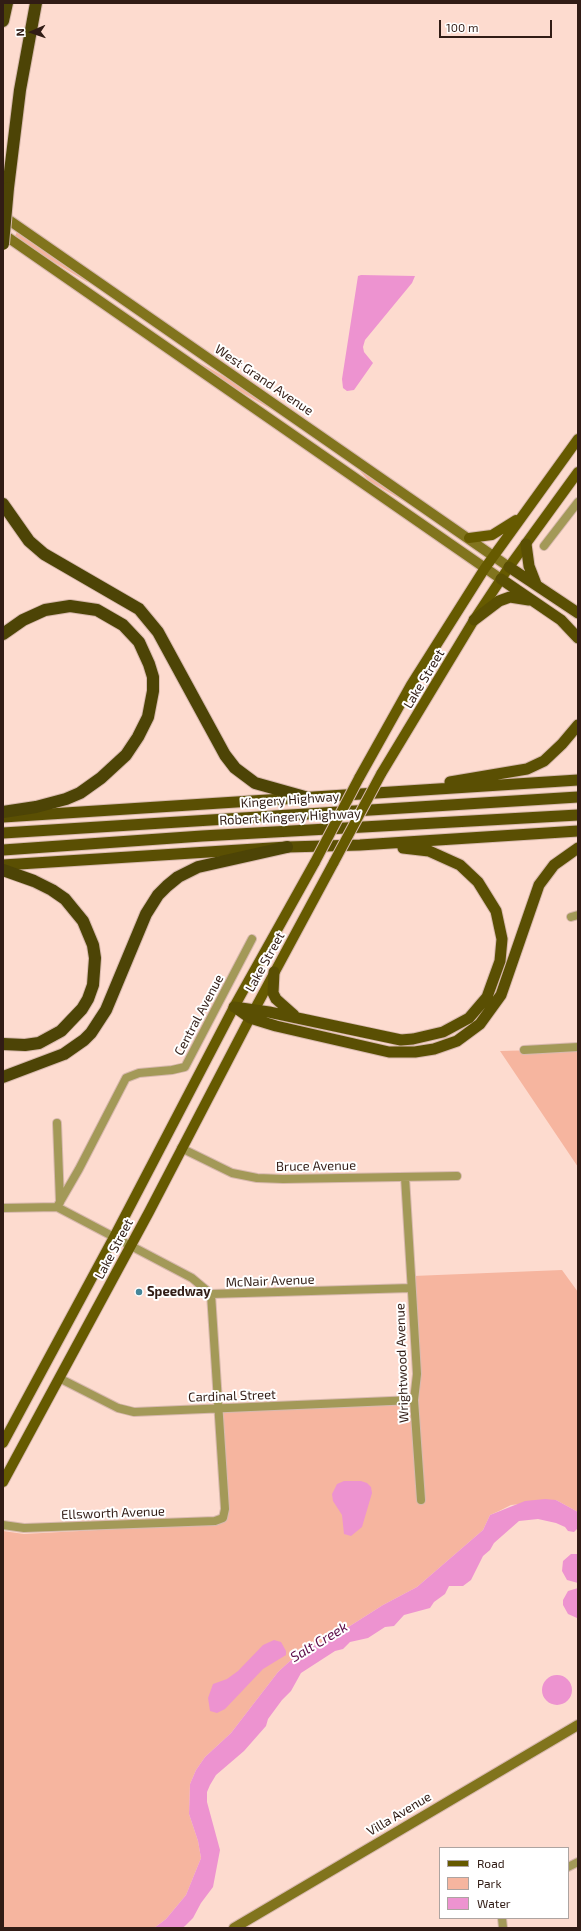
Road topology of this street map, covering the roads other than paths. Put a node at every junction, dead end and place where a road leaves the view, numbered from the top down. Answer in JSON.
{"nodes":[{"id":1,"x":7,"y":3,"type":"edge"},
{"id":2,"x":36,"y":3,"type":"edge"},
{"id":3,"x":3,"y":21,"type":"edge"},
{"id":4,"x":3,"y":216,"type":"edge"},
{"id":5,"x":3,"y":234,"type":"edge"},
{"id":6,"x":3,"y":244,"type":"edge"},
{"id":7,"x":578,"y":439,"type":"edge"},
{"id":8,"x":578,"y":472,"type":"edge"},
{"id":9,"x":578,"y":502,"type":"edge"},
{"id":10,"x":3,"y":504,"type":"edge"},
{"id":11,"x":521,"y":517,"type":"junction"},
{"id":12,"x":470,"y":538,"type":"junction"},
{"id":13,"x":526,"y":544,"type":"junction"},
{"id":14,"x":544,"y":546,"type":"dead end"},
{"id":15,"x":493,"y":555,"type":"junction"},
{"id":16,"x":509,"y":567,"type":"junction"},
{"id":17,"x":485,"y":568,"type":"junction"},
{"id":18,"x":501,"y":579,"type":"junction"},
{"id":19,"x":536,"y":584,"type":"junction"},
{"id":20,"x":531,"y":600,"type":"junction"},
{"id":21,"x":578,"y":613,"type":"edge"},
{"id":22,"x":474,"y":620,"type":"junction"},
{"id":23,"x":3,"y":634,"type":"edge"},
{"id":24,"x":578,"y":638,"type":"edge"},
{"id":25,"x":578,"y":725,"type":"edge"},
{"id":26,"x":578,"y":780,"type":"edge"},
{"id":27,"x":394,"y":792,"type":"junction"},
{"id":28,"x":305,"y":797,"type":"junction"},
{"id":29,"x":578,"y":797,"type":"edge"},
{"id":30,"x":3,"y":812,"type":"edge"},
{"id":31,"x":578,"y":815,"type":"edge"},
{"id":32,"x":3,"y":817,"type":"edge"},
{"id":33,"x":578,"y":831,"type":"edge"},
{"id":34,"x":3,"y":832,"type":"edge"},
{"id":35,"x":360,"y":845,"type":"junction"},
{"id":36,"x":287,"y":847,"type":"junction"},
{"id":37,"x":578,"y":848,"type":"edge"},
{"id":38,"x":3,"y":850,"type":"edge"},
{"id":39,"x":3,"y":865,"type":"edge"},
{"id":40,"x":3,"y":870,"type":"edge"},
{"id":41,"x":252,"y":939,"type":"dead end"},
{"id":42,"x":274,"y":972,"type":"junction"},
{"id":43,"x":234,"y":1007,"type":"junction"},
{"id":44,"x":252,"y":1014,"type":"junction"},
{"id":45,"x":299,"y":1018,"type":"junction"},
{"id":46,"x":3,"y":1044,"type":"edge"},
{"id":47,"x":578,"y":1047,"type":"edge"},
{"id":48,"x":524,"y":1050,"type":"dead end"},
{"id":49,"x":3,"y":1077,"type":"edge"},
{"id":50,"x":57,"y":1123,"type":"dead end"},
{"id":51,"x":181,"y":1148,"type":"junction"},
{"id":52,"x":457,"y":1176,"type":"dead end"},
{"id":53,"x":404,"y":1177,"type":"junction"},
{"id":54,"x":59,"y":1204,"type":"junction"},
{"id":55,"x":3,"y":1208,"type":"edge"},
{"id":56,"x":114,"y":1237,"type":"junction"},
{"id":57,"x":131,"y":1245,"type":"junction"},
{"id":58,"x":410,"y":1288,"type":"junction"},
{"id":59,"x":211,"y":1294,"type":"junction"},
{"id":60,"x":59,"y":1378,"type":"junction"},
{"id":61,"x":414,"y":1400,"type":"junction"},
{"id":62,"x":219,"y":1408,"type":"junction"},
{"id":63,"x":3,"y":1443,"type":"edge"},
{"id":64,"x":3,"y":1482,"type":"edge"},
{"id":65,"x":422,"y":1500,"type":"dead end"},
{"id":66,"x":3,"y":1525,"type":"edge"},
{"id":67,"x":578,"y":1725,"type":"edge"},
{"id":68,"x":578,"y":1862,"type":"edge"},
{"id":69,"x":569,"y":1866,"type":"edge"},
{"id":70,"x":234,"y":1928,"type":"edge"}],
"edges":[{"from":1,"to":3,"type":"highway"},
{"from":2,"to":6,"type":"highway","bridge":true},
{"from":4,"to":12,"type":"main road","name":"West Grand Avenue"},
{"from":5,"to":17,"type":"main road"},
{"from":7,"to":11,"type":"main road","name":"Lake Street"},
{"from":8,"to":13,"type":"main road","name":"Lake Street"},
{"from":9,"to":14,"type":"street"},
{"from":10,"to":28,"type":"highway"},
{"from":11,"to":12,"type":"main road"},
{"from":11,"to":15,"type":"main road","name":"Lake Street"},
{"from":12,"to":15,"type":"main road","name":"West Grand Avenue"},
{"from":13,"to":16,"type":"main road","name":"Lake Street"},
{"from":13,"to":19,"type":"highway"},
{"from":15,"to":16,"type":"main road","name":"West Grand Avenue"},
{"from":15,"to":17,"type":"main road","name":"Lake Street"},
{"from":16,"to":18,"type":"main road","name":"Lake Street"},
{"from":16,"to":19,"type":"highway"},
{"from":17,"to":18,"type":"main road"},
{"from":17,"to":43,"type":"main road","name":"Lake Street","bridge":true},
{"from":18,"to":20,"type":"highway"},
{"from":18,"to":22,"type":"main road","name":"Lake Street"},
{"from":19,"to":21,"type":"highway"},
{"from":20,"to":22,"type":"highway"},
{"from":20,"to":24,"type":"highway"},
{"from":22,"to":42,"type":"main road","name":"Lake Street","bridge":true},
{"from":23,"to":30,"type":"highway"},
{"from":25,"to":27,"type":"highway"},
{"from":26,"to":27,"type":"highway"},
{"from":27,"to":28,"type":"highway"},
{"from":28,"to":32,"type":"highway"},
{"from":29,"to":34,"type":"highway","name":"Kingery Highway"},
{"from":31,"to":38,"type":"highway","name":"Robert Kingery Highway"},
{"from":33,"to":35,"type":"highway"},
{"from":35,"to":36,"type":"highway"},
{"from":35,"to":45,"type":"highway"},
{"from":36,"to":39,"type":"highway"},
{"from":36,"to":49,"type":"highway"},
{"from":37,"to":44,"type":"highway"},
{"from":40,"to":46,"type":"highway"},
{"from":41,"to":54,"type":"street","name":"Central Avenue"},
{"from":42,"to":44,"type":"main road","name":"Lake Street"},
{"from":42,"to":45,"type":"highway"},
{"from":43,"to":44,"type":"highway"},
{"from":43,"to":56,"type":"main road","name":"Lake Street"},
{"from":44,"to":45,"type":"highway"},
{"from":44,"to":51,"type":"main road","name":"Lake Street"},
{"from":47,"to":48,"type":"street"},
{"from":50,"to":54,"type":"street"},
{"from":51,"to":53,"type":"street","name":"Bruce Avenue"},
{"from":51,"to":57,"type":"main road","name":"Lake Street"},
{"from":52,"to":53,"type":"street","name":"Bruce Avenue"},
{"from":53,"to":58,"type":"street","name":"Wrightwood Avenue"},
{"from":54,"to":55,"type":"street"},
{"from":54,"to":56,"type":"street","name":"McNair Avenue"},
{"from":56,"to":57,"type":"street","name":"McNair Avenue"},
{"from":56,"to":63,"type":"main road","name":"Lake Street"},
{"from":57,"to":59,"type":"street","name":"McNair Avenue"},
{"from":57,"to":60,"type":"main road","name":"Lake Street"},
{"from":58,"to":59,"type":"street","name":"McNair Avenue"},
{"from":58,"to":61,"type":"street","name":"Wrightwood Avenue"},
{"from":59,"to":62,"type":"street"},
{"from":60,"to":62,"type":"street","name":"Cardinal Street"},
{"from":60,"to":64,"type":"main road","name":"Lake Street"},
{"from":61,"to":62,"type":"street","name":"Cardinal Street"},
{"from":61,"to":65,"type":"street","name":"Wrightwood Avenue"},
{"from":62,"to":66,"type":"street","name":"Ellsworth Avenue"},
{"from":67,"to":70,"type":"main road","name":"Villa Avenue"},
{"from":68,"to":69,"type":"street"}]}
